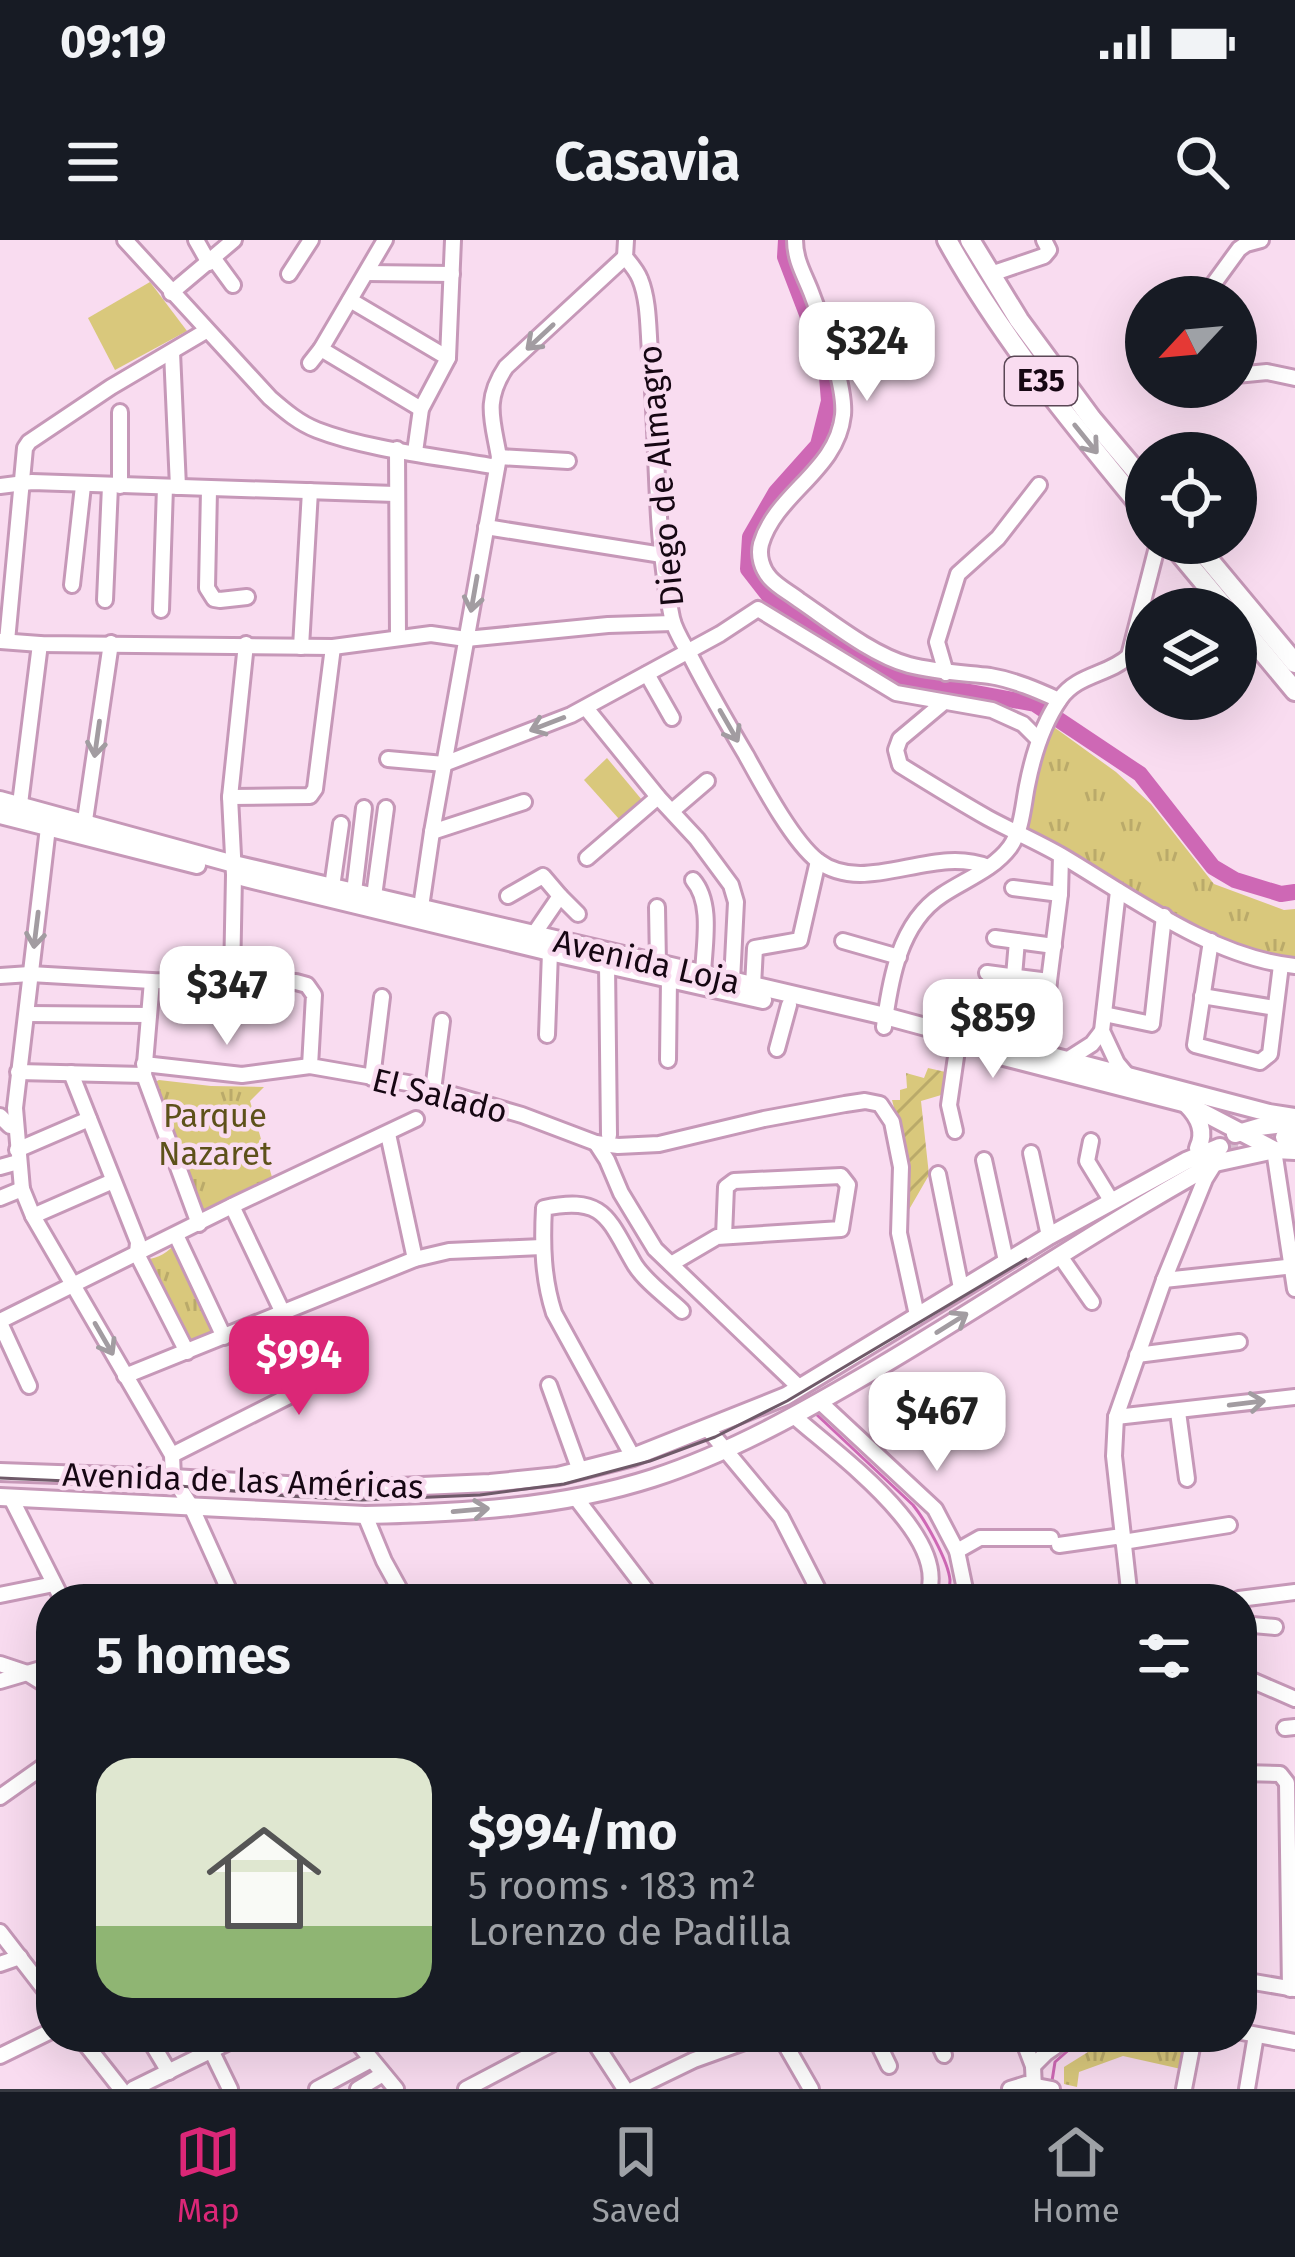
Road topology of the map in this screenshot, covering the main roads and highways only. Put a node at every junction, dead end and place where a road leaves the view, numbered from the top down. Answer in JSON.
{"nodes":[{"id":1,"x":947,"y":240,"type":"edge"},
{"id":2,"x":970,"y":240,"type":"edge"},
{"id":3,"x":1125,"y":457,"type":"edge"},
{"id":4,"x":1125,"y":487,"type":"edge"},
{"id":5,"x":1189,"y":564,"type":"edge"},
{"id":6,"x":1213,"y":564,"type":"edge"},
{"id":7,"x":1209,"y":588,"type":"edge"},
{"id":8,"x":1257,"y":645,"type":"edge"},
{"id":9,"x":1295,"y":663,"type":"edge"},
{"id":10,"x":1295,"y":691,"type":"edge"},
{"id":11,"x":0,"y":800,"type":"edge"},
{"id":12,"x":12,"y":813,"type":"edge"},
{"id":13,"x":234,"y":870,"type":"junction"},
{"id":14,"x":421,"y":913,"type":"junction"},
{"id":15,"x":663,"y":971,"type":"junction"},
{"id":16,"x":885,"y":1021,"type":"junction"},
{"id":17,"x":1042,"y":1060,"type":"junction"},
{"id":18,"x":1187,"y":1104,"type":"junction"},
{"id":19,"x":1238,"y":1133,"type":"junction"},
{"id":20,"x":1290,"y":1136,"type":"edge"},
{"id":21,"x":1198,"y":1148,"type":"junction"},
{"id":22,"x":1219,"y":1154,"type":"junction"},
{"id":23,"x":1072,"y":1223,"type":"junction"},
{"id":24,"x":1034,"y":1272,"type":"junction"},
{"id":25,"x":0,"y":1472,"type":"edge"},
{"id":26,"x":6,"y":1498,"type":"edge"}],
"edges":[{"from":1,"to":4,"type":"highway","number":"E35","one_way":true},
{"from":2,"to":3,"type":"highway","number":"E35"},
{"from":5,"to":7,"type":"highway"},
{"from":6,"to":9,"type":"highway"},
{"from":8,"to":10,"type":"highway"},
{"from":11,"to":12,"type":"main road","name":"Avenida Loja"},
{"from":12,"to":13,"type":"main road","name":"Avenida Loja"},
{"from":13,"to":14,"type":"main road","name":"Avenida Loja"},
{"from":13,"to":14,"type":"main road","name":"Avenida Loja"},
{"from":14,"to":15,"type":"main road","name":"Avenida Loja"},
{"from":14,"to":15,"type":"main road","name":"Avenida Loja"},
{"from":15,"to":16,"type":"main road","name":"Avenida Loja"},
{"from":15,"to":16,"type":"main road","name":"Avenida Loja"},
{"from":16,"to":17,"type":"main road","name":"Avenida Loja"},
{"from":17,"to":18,"type":"main road","name":"Avenida Loja"},
{"from":17,"to":20,"type":"main road","name":"Avenida Loja"},
{"from":18,"to":19,"type":"main road","name":"Avenida Loja"},
{"from":18,"to":21,"type":"main road"},
{"from":19,"to":20,"type":"main road","name":"Avenida Loja"},
{"from":19,"to":20,"type":"main road","name":"Avenida de las Américas"},
{"from":19,"to":21,"type":"main road","name":"Avenida de las Américas"},
{"from":20,"to":22,"type":"main road","name":"Avenida de las Américas"},
{"from":21,"to":23,"type":"main road","name":"Avenida de las Américas"},
{"from":22,"to":23,"type":"main road","name":"Avenida de las Américas"},
{"from":22,"to":24,"type":"main road","name":"Avenida de las Américas"},
{"from":22,"to":24,"type":"main road","name":"Avenida de las Américas"},
{"from":23,"to":25,"type":"main road","name":"Avenida de las Américas"},
{"from":26,"to":24,"type":"main road","name":"Avenida de las Américas","one_way":true}]}
